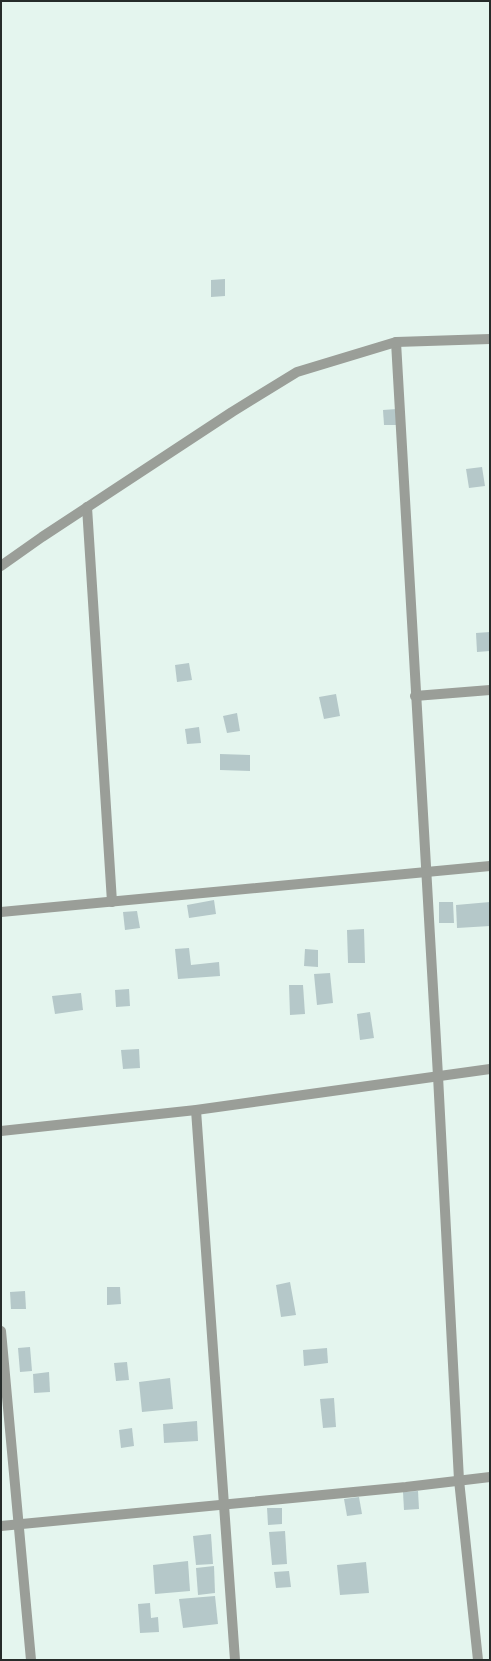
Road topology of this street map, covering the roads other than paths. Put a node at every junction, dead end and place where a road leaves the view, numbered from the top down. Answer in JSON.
{"nodes":[{"id":1,"x":490,"y":338,"type":"edge"},
{"id":2,"x":396,"y":342,"type":"junction"},
{"id":3,"x":87,"y":507,"type":"junction"},
{"id":4,"x":1,"y":566,"type":"edge"},
{"id":5,"x":490,"y":690,"type":"edge"},
{"id":6,"x":415,"y":696,"type":"junction"},
{"id":7,"x":490,"y":866,"type":"edge"},
{"id":8,"x":426,"y":872,"type":"junction"},
{"id":9,"x":112,"y":902,"type":"junction"},
{"id":10,"x":1,"y":912,"type":"edge"},
{"id":11,"x":490,"y":1069,"type":"edge"},
{"id":12,"x":438,"y":1076,"type":"junction"},
{"id":13,"x":196,"y":1110,"type":"junction"},
{"id":14,"x":1,"y":1132,"type":"edge"},
{"id":15,"x":1,"y":1331,"type":"edge"},
{"id":16,"x":490,"y":1477,"type":"edge"},
{"id":17,"x":459,"y":1480,"type":"junction"},
{"id":18,"x":225,"y":1504,"type":"junction"},
{"id":19,"x":18,"y":1524,"type":"junction"},
{"id":20,"x":1,"y":1526,"type":"edge"},
{"id":21,"x":32,"y":1660,"type":"edge"},
{"id":22,"x":235,"y":1660,"type":"edge"},
{"id":23,"x":478,"y":1660,"type":"edge"}],
"edges":[{"from":1,"to":2,"type":"street"},
{"from":2,"to":3,"type":"street"},
{"from":2,"to":6,"type":"street"},
{"from":3,"to":4,"type":"street"},
{"from":3,"to":9,"type":"street"},
{"from":5,"to":6,"type":"street"},
{"from":6,"to":8,"type":"street"},
{"from":7,"to":8,"type":"street"},
{"from":8,"to":9,"type":"street"},
{"from":8,"to":12,"type":"street"},
{"from":9,"to":10,"type":"street"},
{"from":11,"to":12,"type":"street"},
{"from":12,"to":13,"type":"street"},
{"from":12,"to":17,"type":"street"},
{"from":13,"to":14,"type":"street"},
{"from":13,"to":18,"type":"street"},
{"from":15,"to":19,"type":"street"},
{"from":16,"to":17,"type":"street"},
{"from":17,"to":18,"type":"street"},
{"from":17,"to":23,"type":"street"},
{"from":18,"to":19,"type":"street"},
{"from":18,"to":22,"type":"street"},
{"from":19,"to":20,"type":"street"},
{"from":19,"to":21,"type":"street"}]}
